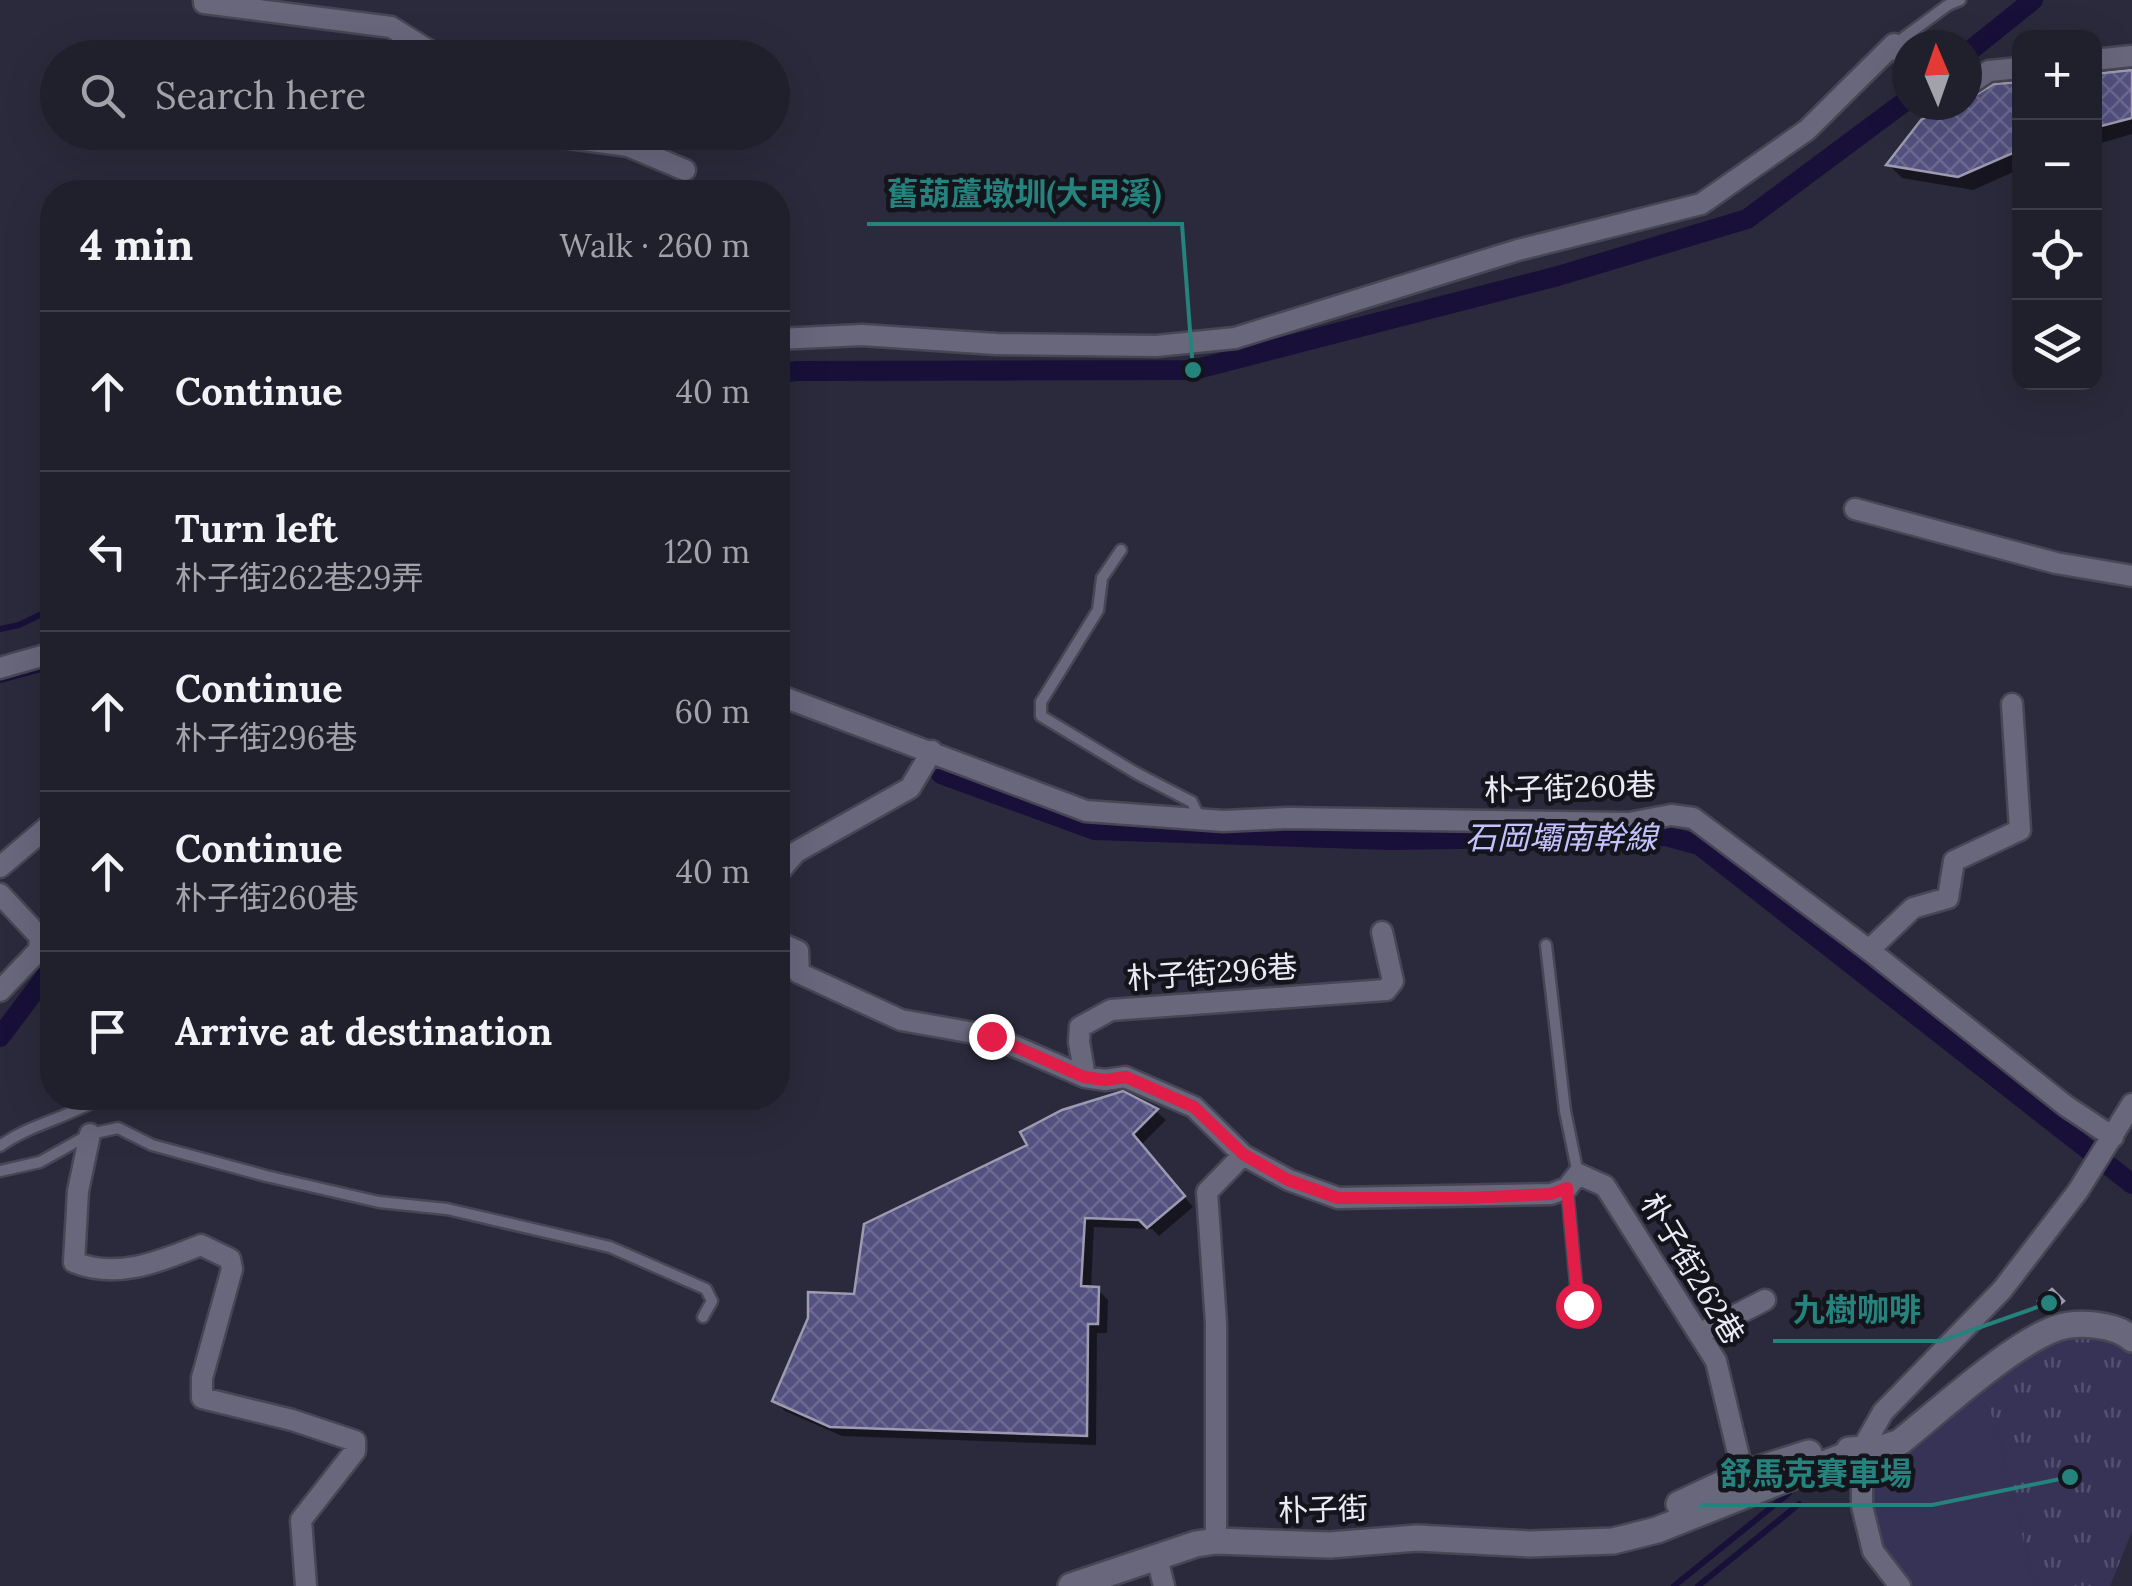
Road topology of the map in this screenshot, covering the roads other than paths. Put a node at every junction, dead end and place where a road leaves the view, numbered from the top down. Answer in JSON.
{"nodes":[{"id":1,"x":204,"y":0,"type":"edge"},
{"id":2,"x":1960,"y":0,"type":"edge"},
{"id":3,"x":1922,"y":30,"type":"edge"},
{"id":4,"x":412,"y":40,"type":"edge"},
{"id":5,"x":2132,"y":56,"type":"edge"},
{"id":6,"x":1892,"y":59,"type":"edge"},
{"id":7,"x":2102,"y":59,"type":"edge"},
{"id":8,"x":2012,"y":69,"type":"edge"},
{"id":9,"x":1982,"y":76,"type":"edge"},
{"id":10,"x":638,"y":150,"type":"edge"},
{"id":11,"x":685,"y":170,"type":"dead end"},
{"id":12,"x":790,"y":338,"type":"edge"},
{"id":13,"x":1855,"y":509,"type":"dead end"},
{"id":14,"x":1122,"y":550,"type":"dead end"},
{"id":15,"x":2132,"y":576,"type":"edge"},
{"id":16,"x":40,"y":656,"type":"edge"},
{"id":17,"x":0,"y":668,"type":"edge"},
{"id":18,"x":790,"y":699,"type":"edge"},
{"id":19,"x":2012,"y":704,"type":"dead end"},
{"id":20,"x":932,"y":752,"type":"junction"},
{"id":21,"x":1199,"y":817,"type":"junction"},
{"id":22,"x":40,"y":833,"type":"edge"},
{"id":23,"x":790,"y":859,"type":"edge"},
{"id":24,"x":0,"y":868,"type":"edge"},
{"id":25,"x":0,"y":894,"type":"edge"},
{"id":26,"x":1382,"y":932,"type":"dead end"},
{"id":27,"x":1546,"y":945,"type":"dead end"},
{"id":28,"x":790,"y":947,"type":"edge"},
{"id":29,"x":1869,"y":950,"type":"junction"},
{"id":30,"x":0,"y":991,"type":"edge"},
{"id":31,"x":1084,"y":1077,"type":"junction"},
{"id":32,"x":2132,"y":1104,"type":"edge"},
{"id":33,"x":79,"y":1110,"type":"edge"},
{"id":34,"x":90,"y":1134,"type":"junction"},
{"id":35,"x":2113,"y":1137,"type":"junction"},
{"id":36,"x":0,"y":1146,"type":"edge"},
{"id":37,"x":1243,"y":1154,"type":"junction"},
{"id":38,"x":0,"y":1171,"type":"edge"},
{"id":39,"x":1572,"y":1181,"type":"junction"},
{"id":40,"x":1765,"y":1300,"type":"dead end"},
{"id":41,"x":1578,"y":1305,"type":"dead end"},
{"id":42,"x":703,"y":1317,"type":"dead end"},
{"id":43,"x":1701,"y":1334,"type":"junction"},
{"id":44,"x":2132,"y":1339,"type":"edge"},
{"id":45,"x":1862,"y":1449,"type":"junction"},
{"id":46,"x":1743,"y":1474,"type":"junction"},
{"id":47,"x":1216,"y":1541,"type":"junction"},
{"id":48,"x":1584,"y":1542,"type":"junction"},
{"id":49,"x":1157,"y":1558,"type":"junction"},
{"id":50,"x":306,"y":1586,"type":"edge"},
{"id":51,"x":1071,"y":1586,"type":"edge"},
{"id":52,"x":1164,"y":1586,"type":"edge"},
{"id":53,"x":1900,"y":1586,"type":"edge"}],
"edges":[{"from":1,"to":4,"type":"street"},
{"from":2,"to":3,"type":"lane"},
{"from":5,"to":7,"type":"street"},
{"from":6,"to":12,"type":"street"},
{"from":8,"to":9,"type":"street"},
{"from":10,"to":11,"type":"street"},
{"from":13,"to":15,"type":"street"},
{"from":14,"to":21,"type":"lane"},
{"from":16,"to":17,"type":"street"},
{"from":18,"to":20,"type":"street","name":"朴子街260巷"},
{"from":19,"to":29,"type":"street"},
{"from":20,"to":21,"type":"street","name":"朴子街260巷"},
{"from":20,"to":23,"type":"street"},
{"from":21,"to":29,"type":"street","name":"朴子街260巷"},
{"from":22,"to":24,"type":"street"},
{"from":25,"to":30,"type":"street"},
{"from":26,"to":31,"type":"street","name":"朴子街296巷"},
{"from":27,"to":39,"type":"lane"},
{"from":28,"to":31,"type":"street"},
{"from":29,"to":35,"type":"street","name":"朴子街260巷"},
{"from":31,"to":37,"type":"street"},
{"from":32,"to":35,"type":"street"},
{"from":33,"to":36,"type":"lane"},
{"from":34,"to":38,"type":"lane"},
{"from":34,"to":42,"type":"lane"},
{"from":34,"to":50,"type":"street"},
{"from":35,"to":45,"type":"street"},
{"from":37,"to":39,"type":"street"},
{"from":37,"to":47,"type":"street"},
{"from":39,"to":41,"type":"lane"},
{"from":39,"to":43,"type":"street","name":"朴子街262巷"},
{"from":40,"to":43,"type":"street"},
{"from":43,"to":46,"type":"street","name":"朴子街262巷"},
{"from":44,"to":45,"type":"street","name":"朴子街"},
{"from":45,"to":46,"type":"street","name":"朴子街"},
{"from":45,"to":48,"type":"street","name":"朴子街"},
{"from":45,"to":53,"type":"street"},
{"from":46,"to":48,"type":"street","name":"朴子街"},
{"from":47,"to":48,"type":"street","name":"朴子街"},
{"from":47,"to":49,"type":"street","name":"朴子街"},
{"from":49,"to":51,"type":"street","name":"朴子街"},
{"from":49,"to":52,"type":"street"}]}
